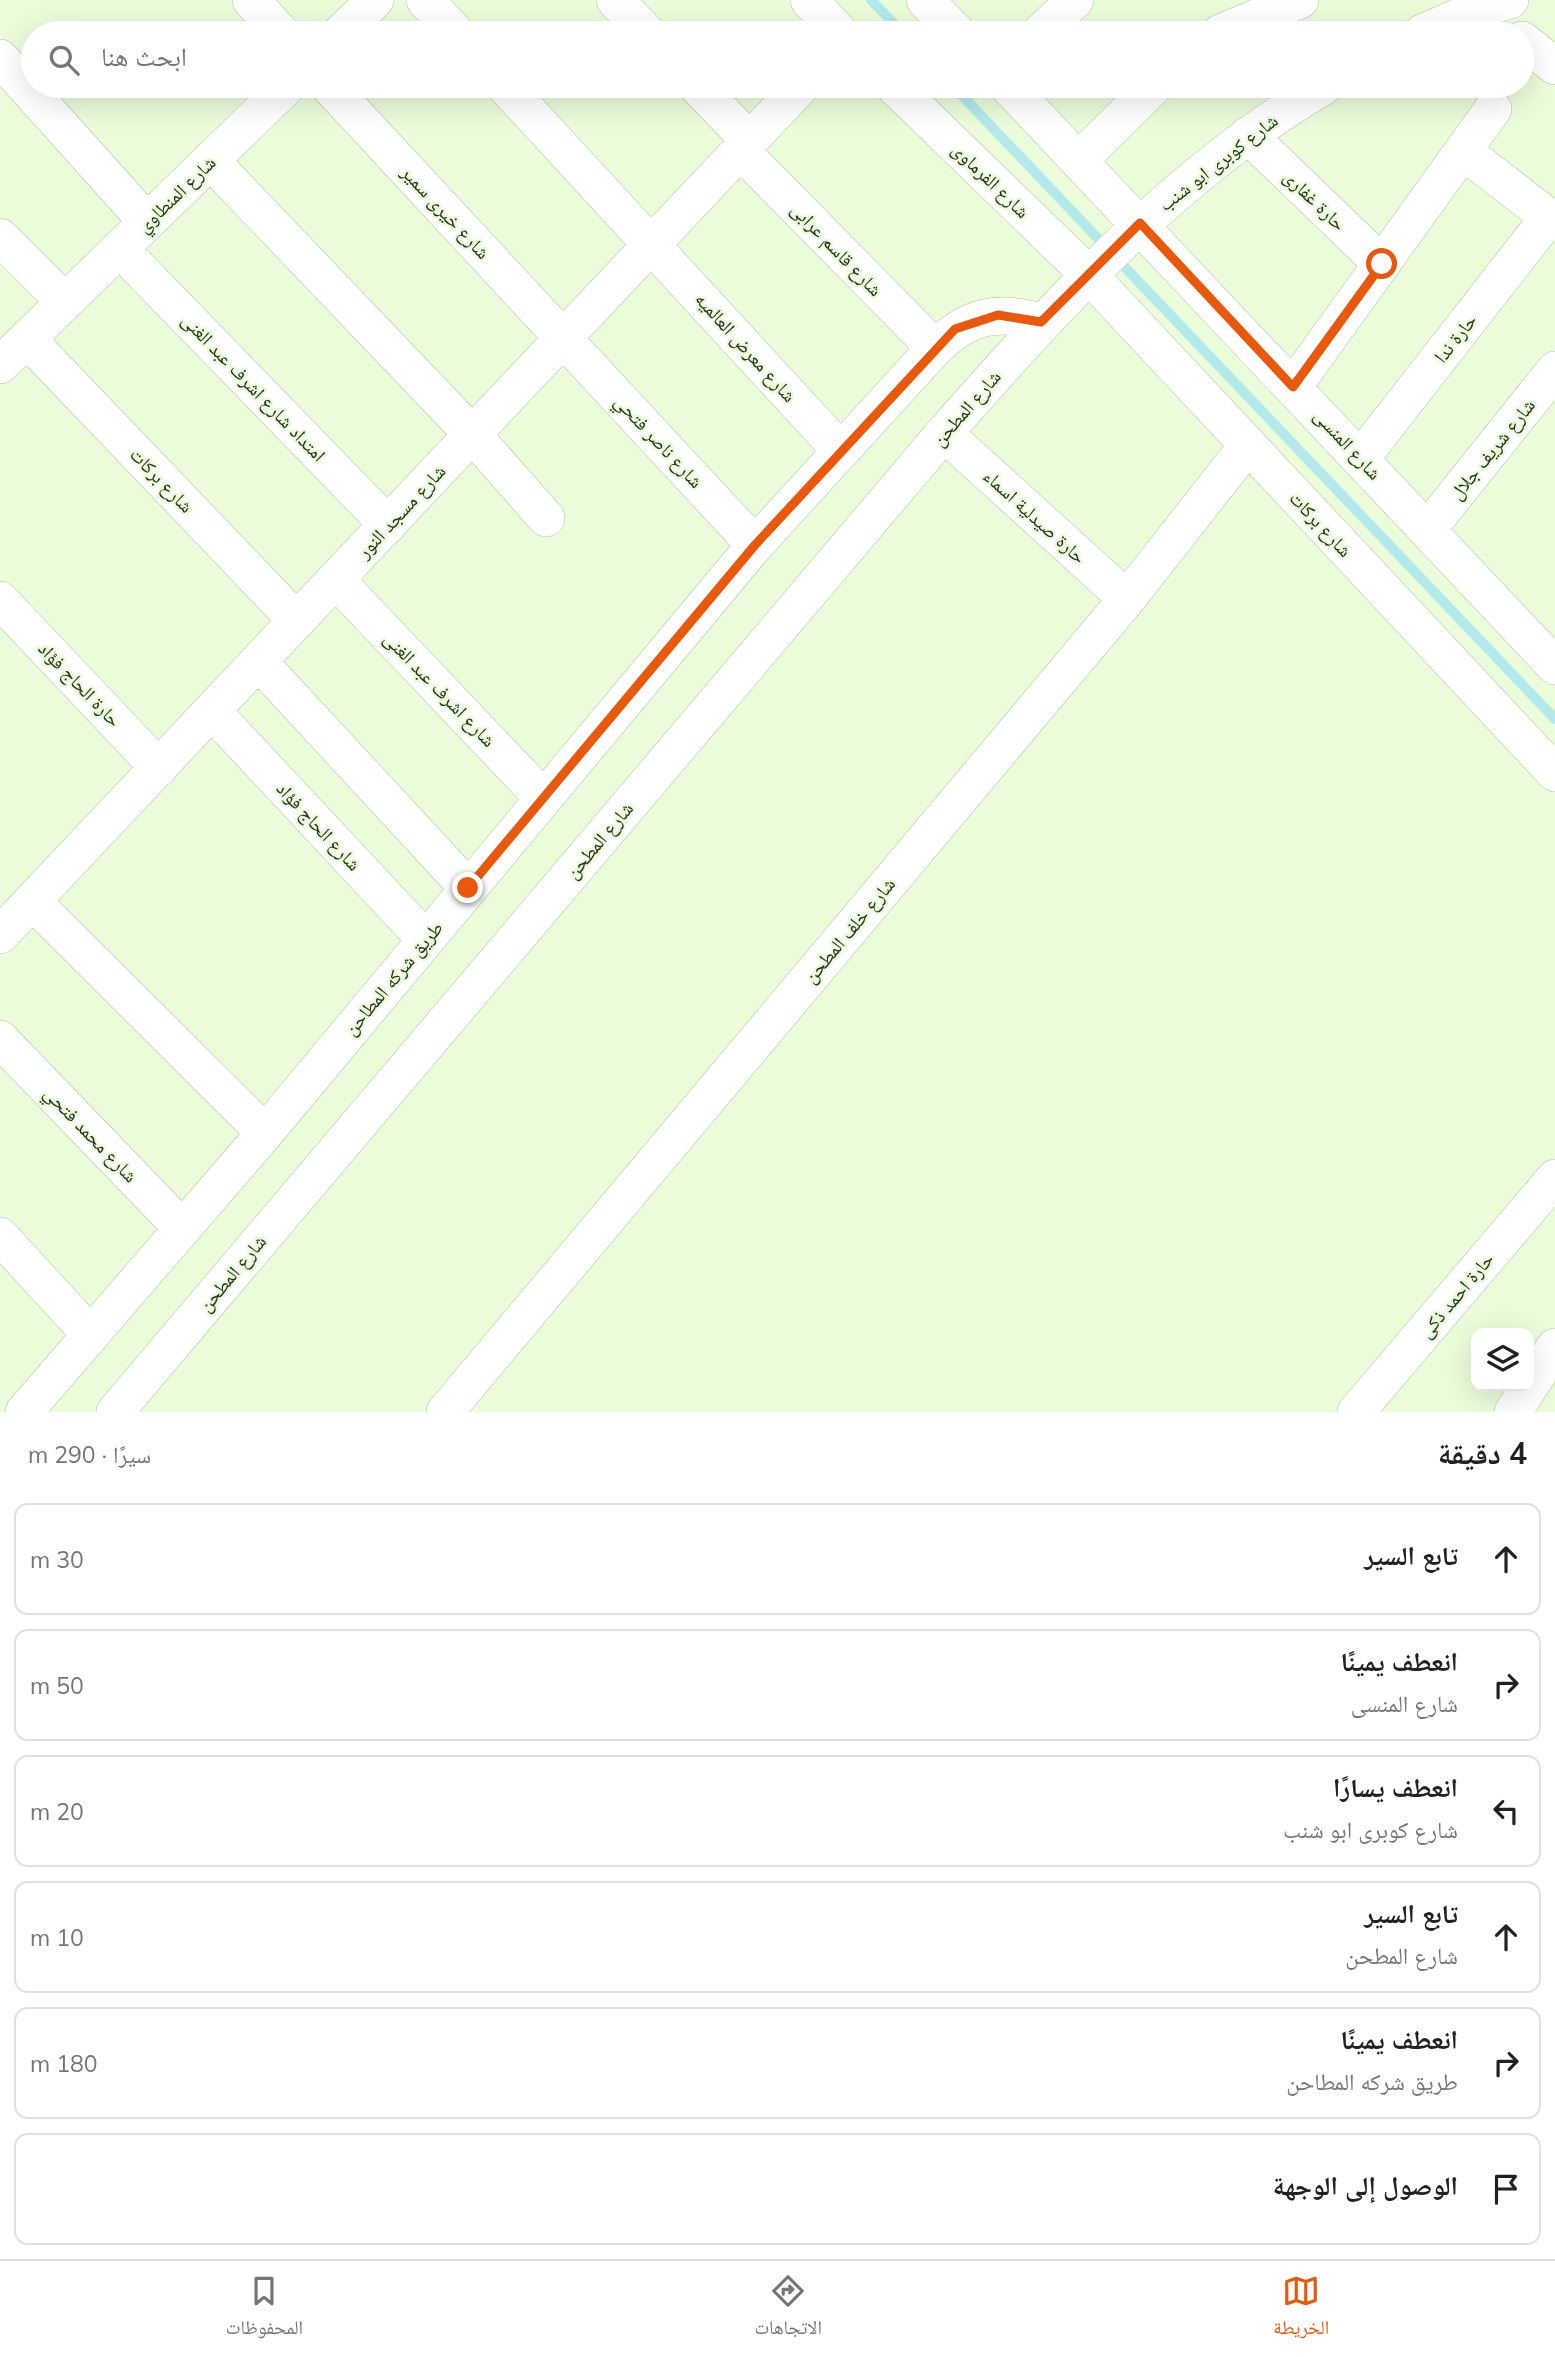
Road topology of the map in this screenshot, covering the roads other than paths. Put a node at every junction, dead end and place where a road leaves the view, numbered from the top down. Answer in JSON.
{"nodes":[{"id":1,"x":251,"y":0,"type":"edge"},
{"id":2,"x":375,"y":0,"type":"edge"},
{"id":3,"x":425,"y":0,"type":"edge"},
{"id":4,"x":615,"y":0,"type":"edge"},
{"id":5,"x":809,"y":0,"type":"edge"},
{"id":6,"x":925,"y":0,"type":"edge"},
{"id":7,"x":1074,"y":0,"type":"edge"},
{"id":8,"x":1300,"y":0,"type":"edge"},
{"id":9,"x":1495,"y":4,"type":"edge"},
{"id":10,"x":270,"y":21,"type":"edge"},
{"id":11,"x":353,"y":21,"type":"edge"},
{"id":12,"x":445,"y":21,"type":"edge"},
{"id":13,"x":635,"y":21,"type":"edge"},
{"id":14,"x":829,"y":21,"type":"edge"},
{"id":15,"x":945,"y":21,"type":"edge"},
{"id":16,"x":1052,"y":21,"type":"edge"},
{"id":17,"x":1249,"y":21,"type":"edge"},
{"id":18,"x":1452,"y":21,"type":"edge"},
{"id":19,"x":1506,"y":21,"type":"edge"},
{"id":20,"x":1534,"y":49,"type":"edge"},
{"id":21,"x":0,"y":58,"type":"edge"},
{"id":22,"x":1555,"y":66,"type":"edge"},
{"id":23,"x":21,"y":81,"type":"edge"},
{"id":24,"x":36,"y":98,"type":"edge"},
{"id":25,"x":275,"y":98,"type":"edge"},
{"id":26,"x":340,"y":98,"type":"edge"},
{"id":27,"x":516,"y":98,"type":"edge"},
{"id":28,"x":707,"y":98,"type":"edge"},
{"id":29,"x":790,"y":98,"type":"edge"},
{"id":30,"x":906,"y":98,"type":"edge"},
{"id":31,"x":1020,"y":98,"type":"edge"},
{"id":32,"x":1142,"y":98,"type":"edge"},
{"id":33,"x":1305,"y":98,"type":"edge"},
{"id":34,"x":1493,"y":109,"type":"dead end"},
{"id":35,"x":1248,"y":135,"type":"junction"},
{"id":36,"x":745,"y":145,"type":"junction"},
{"id":37,"x":1463,"y":151,"type":"junction"},
{"id":38,"x":210,"y":160,"type":"junction"},
{"id":39,"x":1079,"y":160,"type":"junction"},
{"id":40,"x":1552,"y":219,"type":"edge"},
{"id":41,"x":147,"y":222,"type":"junction"},
{"id":42,"x":1140,"y":223,"type":"junction"},
{"id":43,"x":0,"y":236,"type":"edge"},
{"id":44,"x":652,"y":244,"type":"junction"},
{"id":45,"x":120,"y":249,"type":"junction"},
{"id":46,"x":1382,"y":264,"type":"junction"},
{"id":47,"x":1088,"y":274,"type":"junction"},
{"id":48,"x":65,"y":302,"type":"junction"},
{"id":49,"x":1041,"y":322,"type":"junction"},
{"id":50,"x":563,"y":337,"type":"junction"},
{"id":51,"x":27,"y":339,"type":"junction"},
{"id":52,"x":934,"y":348,"type":"junction"},
{"id":53,"x":0,"y":365,"type":"edge"},
{"id":54,"x":1555,"y":370,"type":"edge"},
{"id":55,"x":1293,"y":387,"type":"junction"},
{"id":56,"x":944,"y":433,"type":"junction"},
{"id":57,"x":472,"y":435,"type":"junction"},
{"id":58,"x":1248,"y":445,"type":"junction"},
{"id":59,"x":840,"y":450,"type":"junction"},
{"id":60,"x":1361,"y":458,"type":"junction"},
{"id":61,"x":547,"y":518,"type":"dead end"},
{"id":62,"x":388,"y":524,"type":"junction"},
{"id":63,"x":1428,"y":529,"type":"junction"},
{"id":64,"x":755,"y":545,"type":"junction"},
{"id":65,"x":336,"y":580,"type":"junction"},
{"id":66,"x":1127,"y":599,"type":"junction"},
{"id":67,"x":0,"y":600,"type":"edge"},
{"id":68,"x":297,"y":621,"type":"junction"},
{"id":69,"x":259,"y":662,"type":"junction"},
{"id":70,"x":1555,"y":666,"type":"edge"},
{"id":71,"x":213,"y":712,"type":"junction"},
{"id":72,"x":159,"y":768,"type":"junction"},
{"id":73,"x":1555,"y":773,"type":"edge"},
{"id":74,"x":543,"y":798,"type":"junction"},
{"id":75,"x":468,"y":888,"type":"junction"},
{"id":76,"x":32,"y":901,"type":"junction"},
{"id":77,"x":0,"y":935,"type":"edge"},
{"id":78,"x":425,"y":939,"type":"junction"},
{"id":79,"x":0,"y":1039,"type":"edge"},
{"id":80,"x":265,"y":1133,"type":"junction"},
{"id":81,"x":1555,"y":1178,"type":"edge"},
{"id":82,"x":182,"y":1228,"type":"junction"},
{"id":83,"x":0,"y":1236,"type":"edge"},
{"id":84,"x":91,"y":1335,"type":"junction"},
{"id":85,"x":1555,"y":1348,"type":"edge"},
{"id":86,"x":24,"y":1412,"type":"edge"},
{"id":87,"x":115,"y":1412,"type":"edge"},
{"id":88,"x":445,"y":1412,"type":"edge"},
{"id":89,"x":1356,"y":1412,"type":"edge"},
{"id":90,"x":1513,"y":1412,"type":"edge"}],
"edges":[{"from":1,"to":10,"type":"street"},
{"from":2,"to":11,"type":"street"},
{"from":3,"to":12,"type":"street"},
{"from":4,"to":13,"type":"street"},
{"from":5,"to":14,"type":"street"},
{"from":6,"to":15,"type":"street"},
{"from":7,"to":16,"type":"street"},
{"from":8,"to":17,"type":"street"},
{"from":9,"to":18,"type":"street"},
{"from":9,"to":19,"type":"street"},
{"from":20,"to":22,"type":"street"},
{"from":21,"to":23,"type":"street"},
{"from":24,"to":41,"type":"street"},
{"from":25,"to":38,"type":"street","name":"شارع المنطاوي"},
{"from":26,"to":50,"type":"street","name":"شارع خيرى سمير"},
{"from":27,"to":44,"type":"street","name":"شارع معرض العالميه"},
{"from":28,"to":36,"type":"street","name":"شارع قاسم عرابى"},
{"from":29,"to":36,"type":"street","name":"شارع مسجد النور"},
{"from":30,"to":47,"type":"street","name":"شارع الفرماوى"},
{"from":31,"to":39,"type":"street","name":"شارع المنسى"},
{"from":32,"to":39,"type":"street"},
{"from":33,"to":35,"type":"street","name":"شارع كوبرى ابو شنب"},
{"from":34,"to":37,"type":"street"},
{"from":35,"to":42,"type":"street","name":"شارع كوبرى ابو شنب"},
{"from":35,"to":46,"type":"street","name":"حارة غفارى"},
{"from":36,"to":44,"type":"street","name":"شارع مسجد النور"},
{"from":36,"to":52,"type":"street","name":"شارع قاسم عرابى"},
{"from":37,"to":40,"type":"street"},
{"from":37,"to":46,"type":"street"},
{"from":38,"to":41,"type":"street","name":"شارع المنطاوي"},
{"from":38,"to":57,"type":"street"},
{"from":39,"to":42,"type":"street","name":"شارع المنسى"},
{"from":40,"to":60,"type":"street","name":"حارة ندا"},
{"from":41,"to":45,"type":"street","name":"شارع المنطاوي"},
{"from":42,"to":47,"type":"street","name":"شارع كوبرى ابو شنب"},
{"from":42,"to":55,"type":"street","name":"شارع المنسى"},
{"from":43,"to":48,"type":"street"},
{"from":44,"to":50,"type":"street","name":"شارع مسجد النور"},
{"from":44,"to":59,"type":"street","name":"شارع معرض العالميه"},
{"from":45,"to":48,"type":"street","name":"شارع المنطاوي"},
{"from":45,"to":62,"type":"street","name":"امتداد شارع اشرف عبد الغنى"},
{"from":46,"to":55,"type":"street"},
{"from":47,"to":49,"type":"street","name":"شارع المطحن"},
{"from":47,"to":58,"type":"street","name":"شارع بركات"},
{"from":48,"to":51,"type":"street","name":"شارع المنطاوي"},
{"from":49,"to":52,"type":"street","name":"طريق شركه المطاحن"},
{"from":49,"to":56,"type":"street","name":"شارع المطحن"},
{"from":50,"to":57,"type":"street","name":"شارع مسجد النور"},
{"from":50,"to":64,"type":"street","name":"شارع ناصر فتحي"},
{"from":51,"to":53,"type":"street","name":"شارع المنطاوي"},
{"from":51,"to":68,"type":"street","name":"شارع بركات"},
{"from":52,"to":59,"type":"street","name":"طريق شركه المطاحن"},
{"from":54,"to":63,"type":"street","name":"شارع شريف جلال"},
{"from":55,"to":60,"type":"street","name":"شارع المنسى"},
{"from":56,"to":66,"type":"street","name":"حارة صيدلية اسماء"},
{"from":56,"to":87,"type":"street","name":"شارع المطحن"},
{"from":57,"to":61,"type":"street"},
{"from":57,"to":62,"type":"street","name":"شارع مسجد النور"},
{"from":58,"to":66,"type":"street","name":"شارع خلف المطحن"},
{"from":58,"to":73,"type":"street","name":"شارع بركات"},
{"from":59,"to":64,"type":"street","name":"طريق شركه المطاحن"},
{"from":60,"to":63,"type":"street","name":"شارع المنسى"},
{"from":62,"to":65,"type":"street","name":"شارع مسجد النور"},
{"from":63,"to":70,"type":"street","name":"شارع المنسى"},
{"from":64,"to":74,"type":"street","name":"طريق شركه المطاحن"},
{"from":65,"to":68,"type":"street","name":"شارع مسجد النور"},
{"from":65,"to":74,"type":"street","name":"شارع اشرف عبد الغنى"},
{"from":66,"to":88,"type":"street","name":"شارع خلف المطحن"},
{"from":67,"to":72,"type":"street","name":"حارة الحاج فؤاد"},
{"from":68,"to":69,"type":"street","name":"شارع مسجد النور"},
{"from":69,"to":71,"type":"street","name":"شارع مسجد النور"},
{"from":69,"to":75,"type":"street"},
{"from":71,"to":72,"type":"street","name":"شارع مسجد النور"},
{"from":71,"to":78,"type":"street","name":"شارع الحاج فؤاد"},
{"from":72,"to":76,"type":"street","name":"شارع مسجد النور"},
{"from":74,"to":75,"type":"street","name":"طريق شركه المطاحن"},
{"from":75,"to":78,"type":"street","name":"طريق شركه المطاحن"},
{"from":76,"to":77,"type":"street","name":"شارع مسجد النور"},
{"from":76,"to":80,"type":"street"},
{"from":78,"to":80,"type":"street","name":"طريق شركه المطاحن"},
{"from":79,"to":82,"type":"street","name":"شارع محمد فتحي"},
{"from":80,"to":82,"type":"street","name":"طريق شركه المطاحن"},
{"from":81,"to":89,"type":"street","name":"حارة احمد ذكى"},
{"from":82,"to":84,"type":"street","name":"طريق شركه المطاحن"},
{"from":83,"to":84,"type":"street"},
{"from":84,"to":86,"type":"street","name":"طريق شركه المطاحن"},
{"from":85,"to":90,"type":"street"}]}
